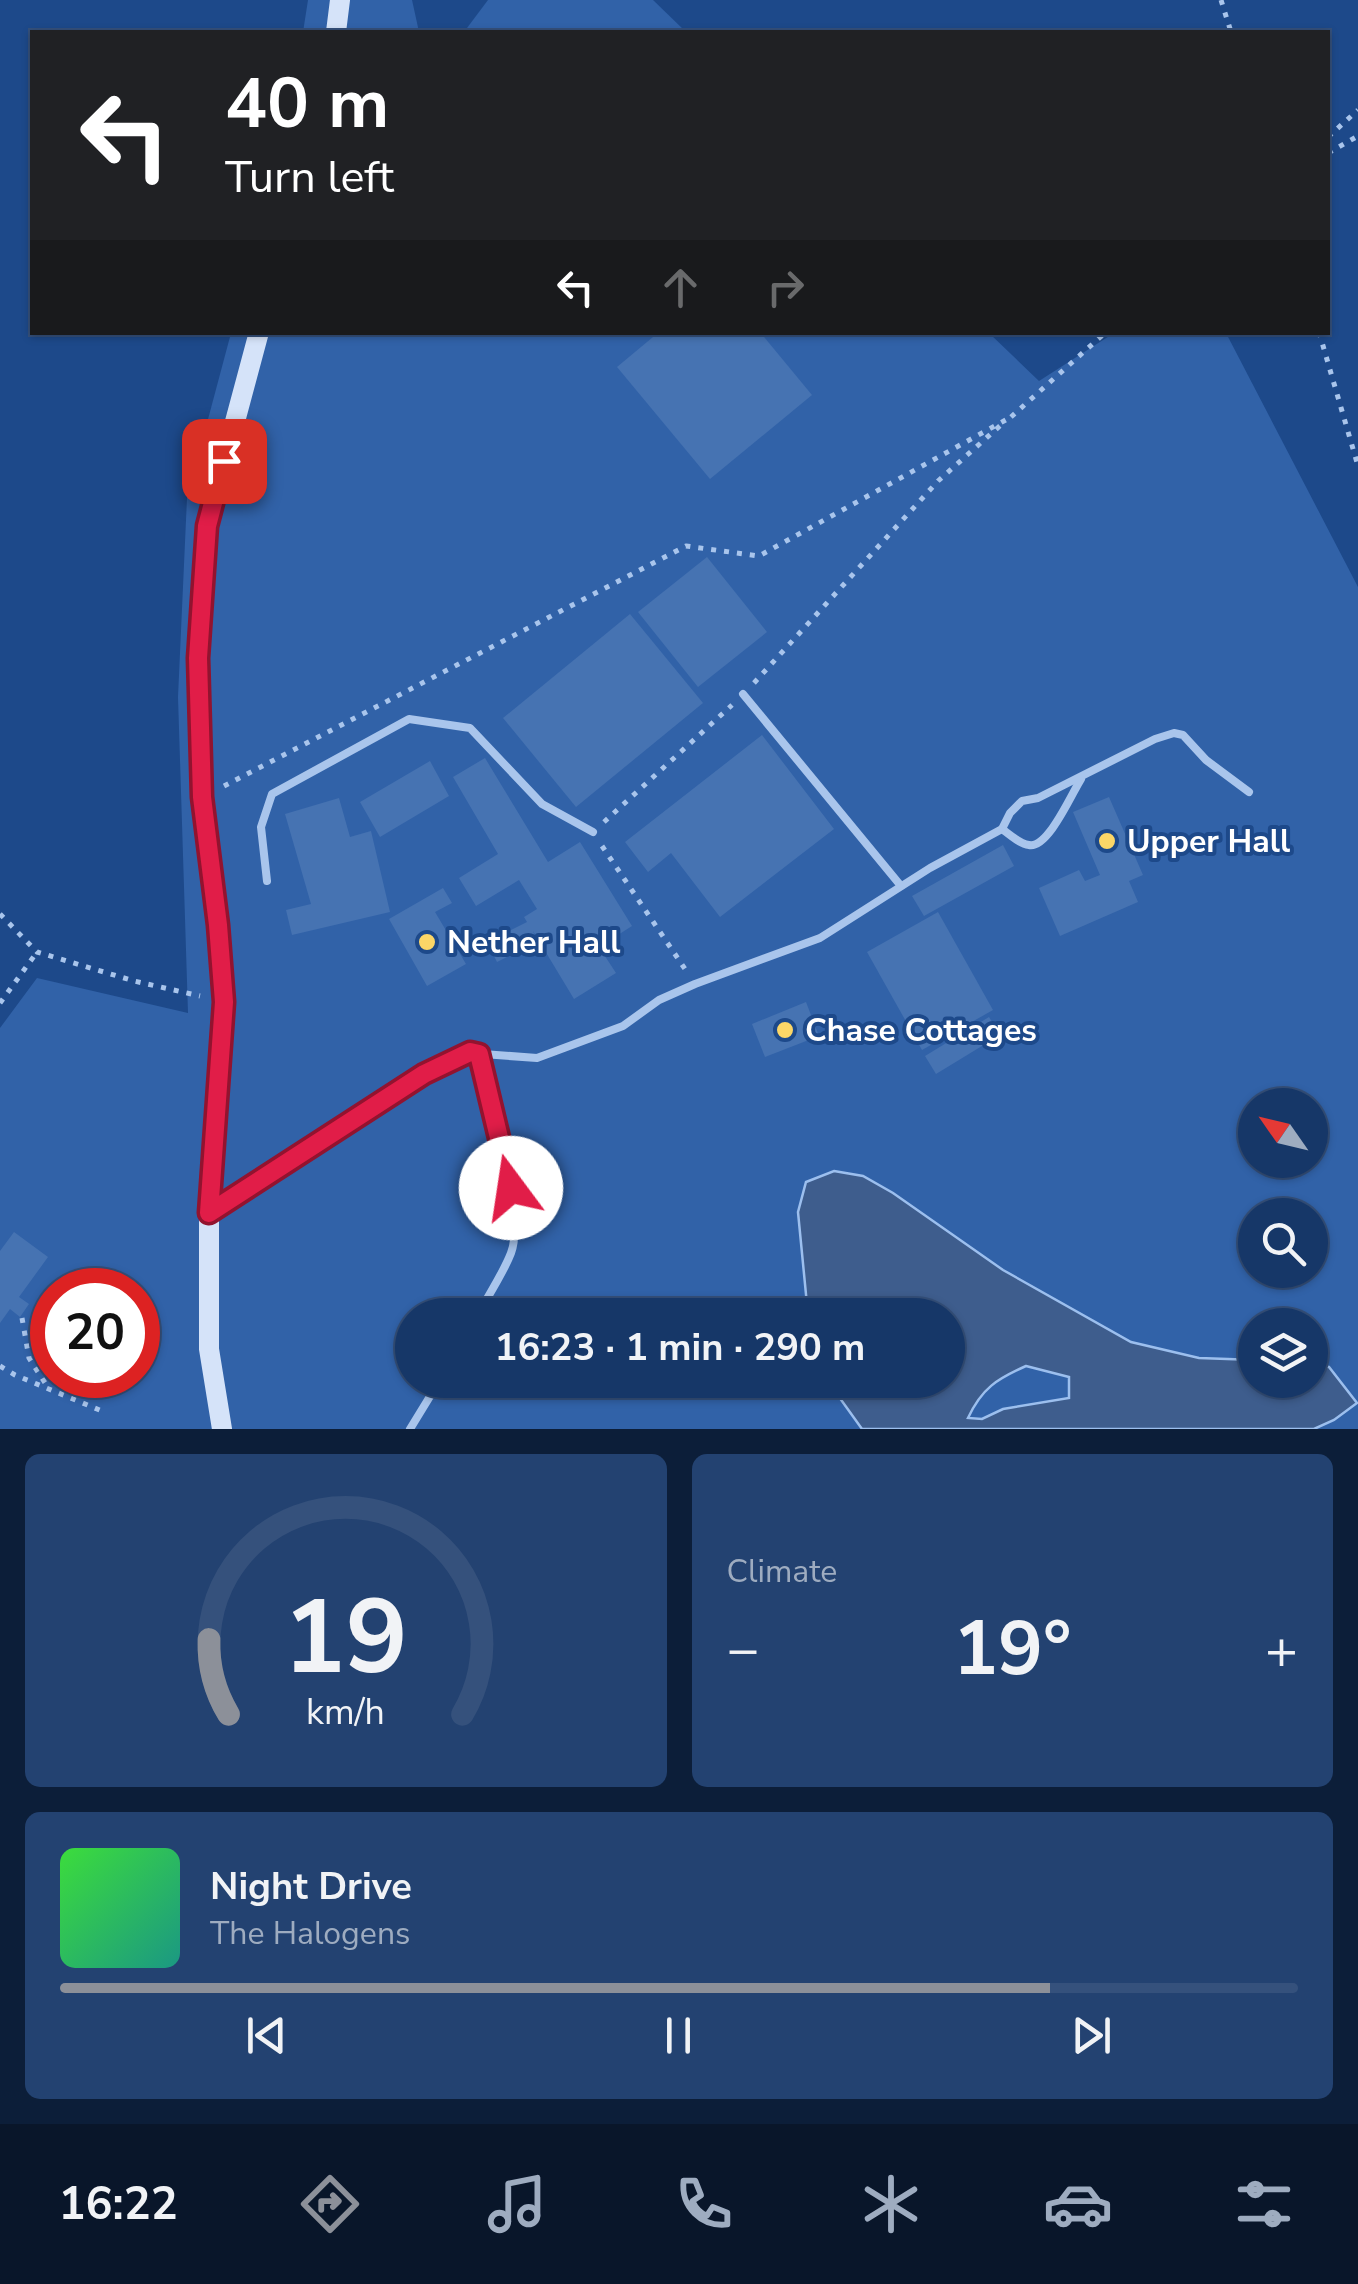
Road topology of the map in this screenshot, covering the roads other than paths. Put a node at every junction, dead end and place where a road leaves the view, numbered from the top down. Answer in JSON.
{"nodes":[{"id":1,"x":340,"y":0,"type":"edge"},
{"id":2,"x":336,"y":30,"type":"edge"},
{"id":3,"x":258,"y":335,"type":"edge"},
{"id":4,"x":744,"y":694,"type":"dead end"},
{"id":5,"x":1082,"y":776,"type":"junction"},
{"id":6,"x":1249,"y":792,"type":"dead end"},
{"id":7,"x":1002,"y":830,"type":"junction"},
{"id":8,"x":593,"y":832,"type":"dead end"},
{"id":9,"x":267,"y":881,"type":"dead end"},
{"id":10,"x":901,"y":886,"type":"junction"},
{"id":11,"x":479,"y":1054,"type":"junction"},
{"id":12,"x":209,"y":1213,"type":"junction"},
{"id":13,"x":487,"y":1298,"type":"edge"},
{"id":14,"x":429,"y":1398,"type":"edge"},
{"id":15,"x":222,"y":1429,"type":"edge"},
{"id":16,"x":410,"y":1429,"type":"edge"}],
"edges":[{"from":1,"to":2,"type":"street"},
{"from":3,"to":12,"type":"street"},
{"from":4,"to":10,"type":"lane"},
{"from":5,"to":6,"type":"lane"},
{"from":5,"to":7,"type":"lane"},
{"from":5,"to":7,"type":"lane"},
{"from":7,"to":10,"type":"lane"},
{"from":8,"to":9,"type":"lane"},
{"from":10,"to":11,"type":"lane"},
{"from":11,"to":12,"type":"lane"},
{"from":11,"to":13,"type":"lane"},
{"from":12,"to":15,"type":"street"},
{"from":14,"to":16,"type":"lane"}]}
